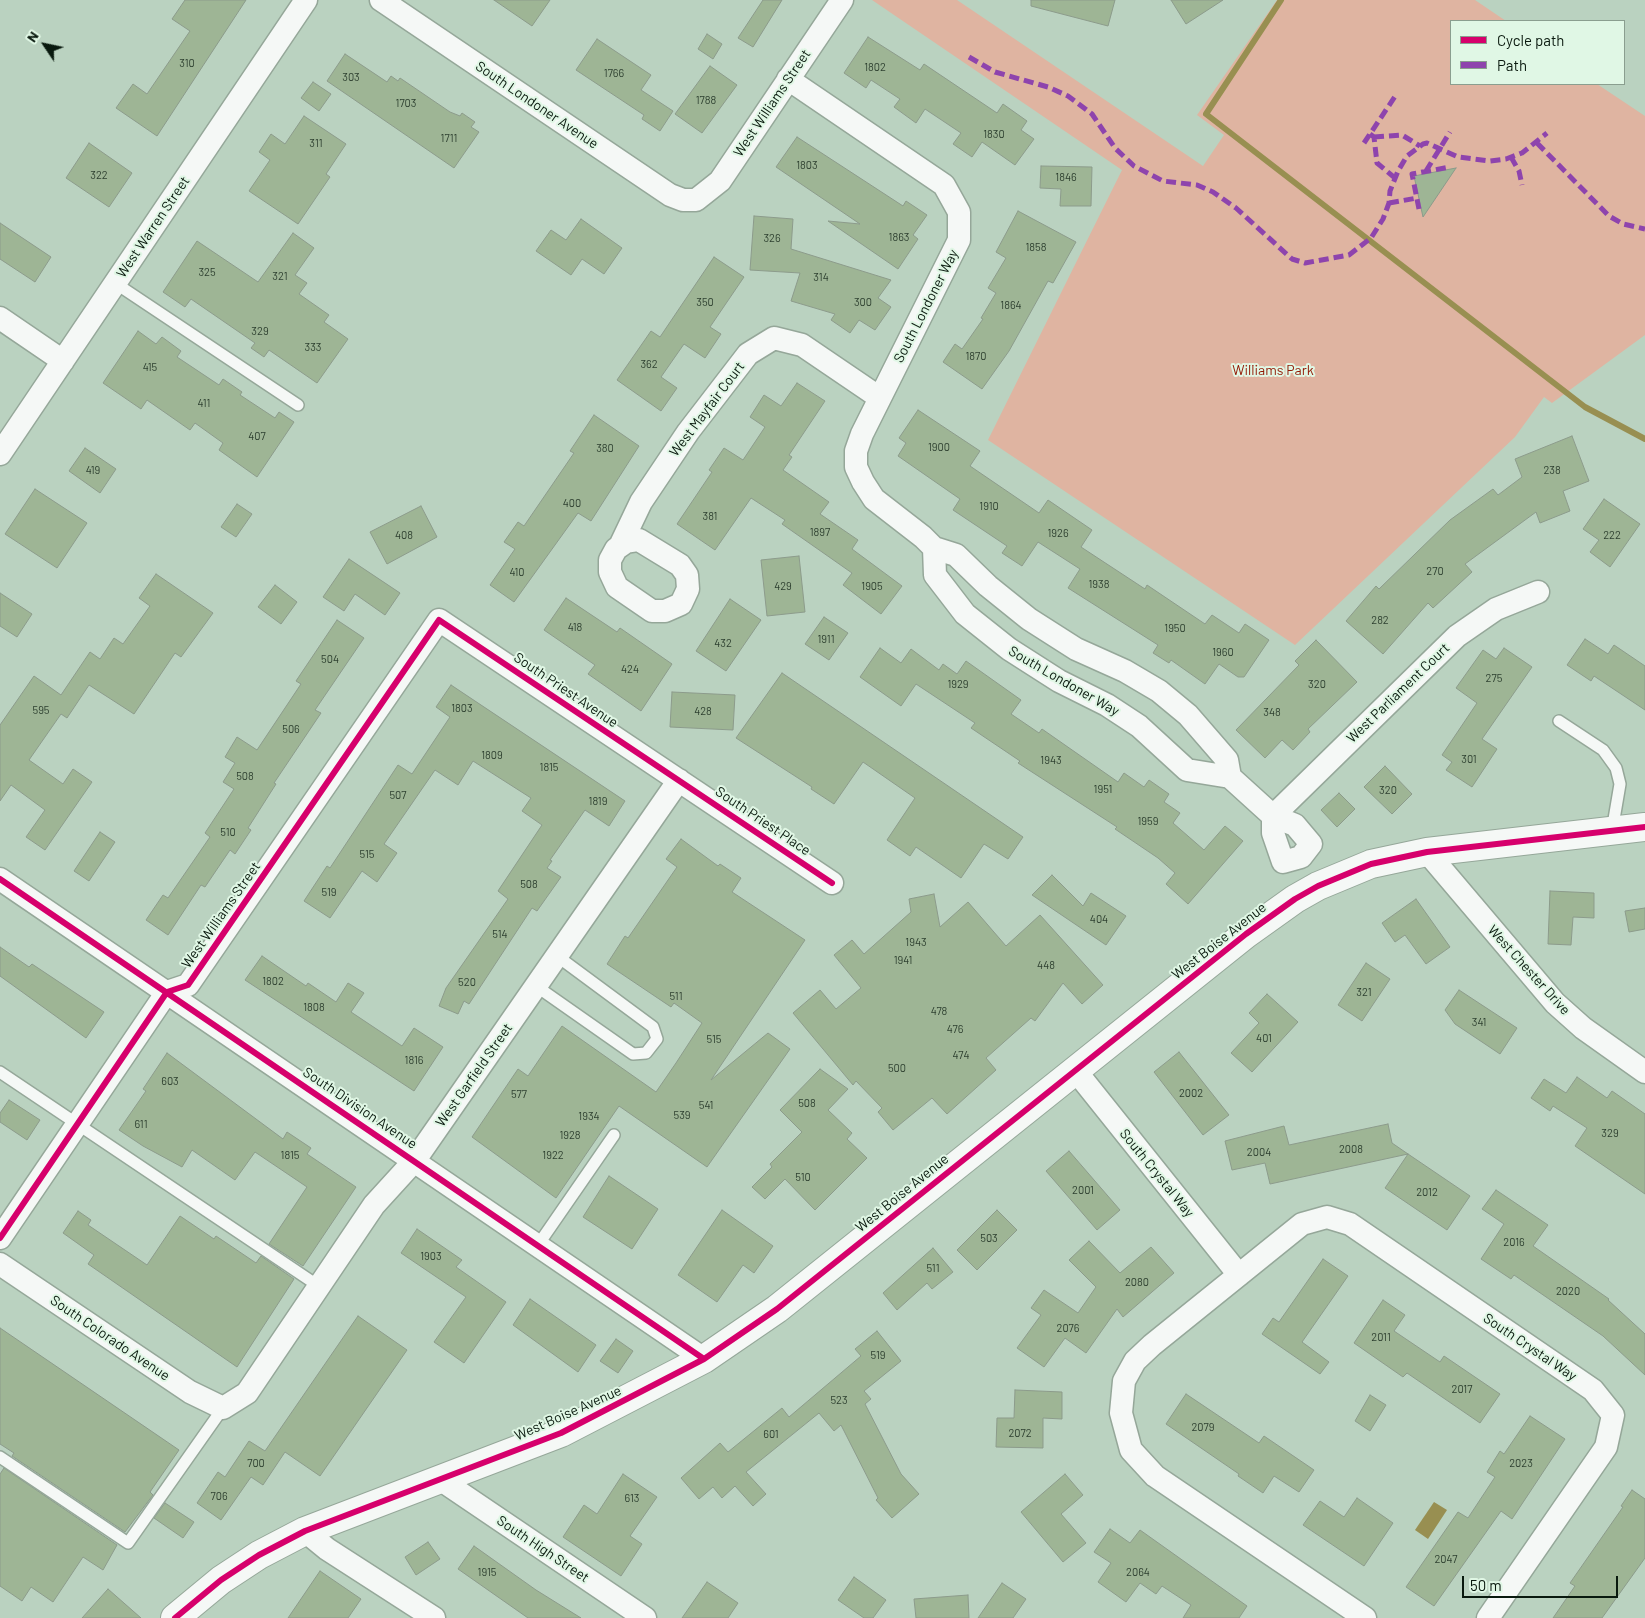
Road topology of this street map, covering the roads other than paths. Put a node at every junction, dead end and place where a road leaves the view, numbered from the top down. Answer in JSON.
{"nodes":[{"id":1,"x":306,"y":0,"type":"edge"},
{"id":2,"x":381,"y":0,"type":"edge"},
{"id":3,"x":842,"y":0,"type":"edge"},
{"id":4,"x":788,"y":79,"type":"junction"},
{"id":5,"x":696,"y":200,"type":"joint"},
{"id":6,"x":115,"y":284,"type":"junction"},
{"id":7,"x":0,"y":318,"type":"edge"},
{"id":8,"x":63,"y":361,"type":"junction"},
{"id":9,"x":880,"y":398,"type":"junction"},
{"id":10,"x":298,"y":405,"type":"dead end"},
{"id":11,"x":0,"y":454,"type":"edge"},
{"id":12,"x":620,"y":546,"type":"dead end"},
{"id":13,"x":934,"y":548,"type":"junction"},
{"id":14,"x":1538,"y":592,"type":"dead end"},
{"id":15,"x":439,"y":620,"type":"joint"},
{"id":16,"x":1559,"y":721,"type":"dead end"},
{"id":17,"x":1230,"y":777,"type":"junction"},
{"id":18,"x":679,"y":780,"type":"junction"},
{"id":19,"x":1272,"y":816,"type":"junction"},
{"id":20,"x":1645,"y":827,"type":"edge"},
{"id":21,"x":1612,"y":831,"type":"junction"},
{"id":22,"x":1427,"y":852,"type":"junction"},
{"id":23,"x":0,"y":879,"type":"edge"},
{"id":24,"x":832,"y":883,"type":"dead end"},
{"id":25,"x":1318,"y":886,"type":"junction"},
{"id":26,"x":557,"y":956,"type":"junction"},
{"id":27,"x":536,"y":986,"type":"junction"},
{"id":28,"x":167,"y":992,"type":"junction"},
{"id":29,"x":1076,"y":1070,"type":"junction"},
{"id":30,"x":0,"y":1072,"type":"edge"},
{"id":31,"x":1645,"y":1072,"type":"edge"},
{"id":32,"x":77,"y":1124,"type":"junction"},
{"id":33,"x":614,"y":1135,"type":"dead end"},
{"id":34,"x":415,"y":1160,"type":"junction"},
{"id":35,"x":0,"y":1238,"type":"edge"},
{"id":36,"x":538,"y":1244,"type":"junction"},
{"id":37,"x":0,"y":1264,"type":"edge"},
{"id":38,"x":1239,"y":1275,"type":"junction"},
{"id":39,"x":320,"y":1287,"type":"junction"},
{"id":40,"x":704,"y":1359,"type":"junction"},
{"id":41,"x":223,"y":1408,"type":"junction"},
{"id":42,"x":0,"y":1457,"type":"edge"},
{"id":43,"x":441,"y":1480,"type":"junction"},
{"id":44,"x":305,"y":1531,"type":"junction"},
{"id":45,"x":182,"y":1616,"type":"edge"},
{"id":46,"x":434,"y":1618,"type":"edge"},
{"id":47,"x":645,"y":1618,"type":"edge"},
{"id":48,"x":1365,"y":1618,"type":"edge"},
{"id":49,"x":1488,"y":1618,"type":"edge"}],
"edges":[{"from":1,"to":6,"type":"street","name":"West Warren Street"},
{"from":2,"to":5,"type":"street","name":"South Londoner Avenue"},
{"from":3,"to":4,"type":"street","name":"West Williams Street"},
{"from":4,"to":5,"type":"street","name":"West Williams Street"},
{"from":4,"to":9,"type":"street","name":"South Londoner Way"},
{"from":6,"to":8,"type":"street","name":"West Warren Street"},
{"from":6,"to":10,"type":"lane"},
{"from":7,"to":8,"type":"street"},
{"from":8,"to":11,"type":"street","name":"West Warren Street"},
{"from":9,"to":12,"type":"street","name":"West Mayfair Court"},
{"from":9,"to":13,"type":"street","name":"South Londoner Way"},
{"from":13,"to":17,"type":"street","name":"South Londoner Way"},
{"from":13,"to":17,"type":"street","name":"South Londoner Way"},
{"from":14,"to":19,"type":"street","name":"West Parliament Court"},
{"from":15,"to":18,"type":"street","name":"South Priest Avenue"},
{"from":15,"to":28,"type":"street","name":"West Williams Street"},
{"from":16,"to":21,"type":"lane"},
{"from":17,"to":19,"type":"street","name":"South Londoner Way"},
{"from":18,"to":24,"type":"street","name":"South Priest Place"},
{"from":18,"to":26,"type":"street","name":"West Garfield Street"},
{"from":19,"to":25,"type":"street","name":"South Londoner Way"},
{"from":20,"to":21,"type":"street","name":"West Boise Avenue"},
{"from":21,"to":22,"type":"street","name":"West Boise Avenue"},
{"from":22,"to":25,"type":"street","name":"West Boise Avenue"},
{"from":22,"to":31,"type":"street","name":"West Chester Drive"},
{"from":23,"to":28,"type":"street","name":"South Division Avenue"},
{"from":25,"to":29,"type":"street","name":"West Boise Avenue"},
{"from":26,"to":27,"type":"street","name":"West Garfield Street"},
{"from":26,"to":27,"type":"lane"},
{"from":27,"to":34,"type":"street","name":"West Garfield Street"},
{"from":28,"to":32,"type":"street"},
{"from":28,"to":34,"type":"street","name":"South Division Avenue"},
{"from":29,"to":38,"type":"street","name":"South Crystal Way"},
{"from":29,"to":40,"type":"street","name":"West Boise Avenue"},
{"from":30,"to":32,"type":"lane"},
{"from":32,"to":35,"type":"street"},
{"from":32,"to":39,"type":"lane"},
{"from":33,"to":36,"type":"lane"},
{"from":34,"to":36,"type":"street","name":"South Division Avenue"},
{"from":34,"to":39,"type":"street","name":"West Garfield Street"},
{"from":36,"to":40,"type":"street","name":"South Division Avenue"},
{"from":37,"to":41,"type":"street","name":"South Colorado Avenue"},
{"from":38,"to":48,"type":"street","name":"South Crystal Way"},
{"from":38,"to":49,"type":"street","name":"South Crystal Way"},
{"from":39,"to":41,"type":"street","name":"West Garfield Street"},
{"from":40,"to":43,"type":"street","name":"West Boise Avenue"},
{"from":41,"to":42,"type":"lane"},
{"from":43,"to":44,"type":"street","name":"West Boise Avenue"},
{"from":43,"to":47,"type":"street","name":"South High Street"},
{"from":44,"to":45,"type":"street","name":"West Boise Avenue"},
{"from":44,"to":46,"type":"street"}]}
